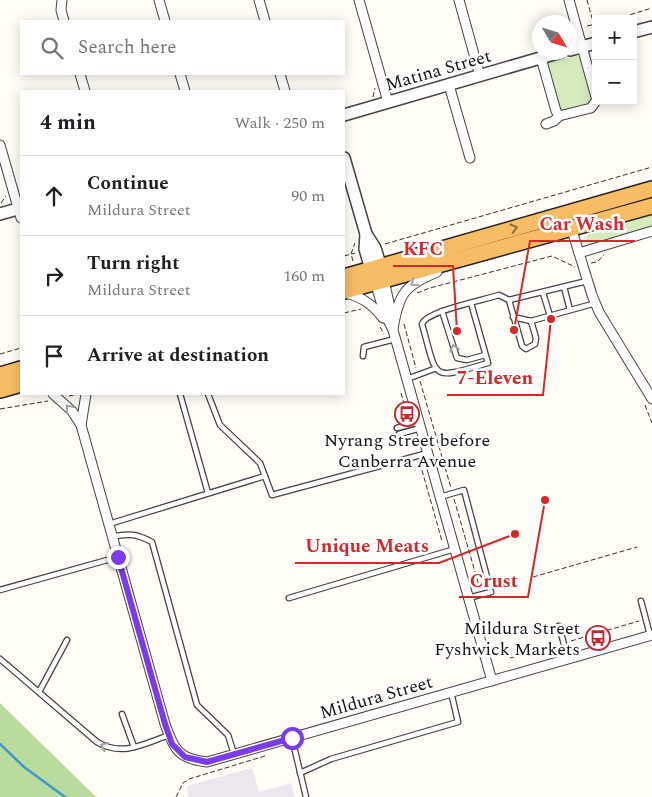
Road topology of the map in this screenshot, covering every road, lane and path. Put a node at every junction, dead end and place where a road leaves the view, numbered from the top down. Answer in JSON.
{"nodes":[{"id":1,"x":62,"y":0,"type":"edge"},
{"id":2,"x":159,"y":0,"type":"edge"},
{"id":3,"x":259,"y":0,"type":"edge"},
{"id":4,"x":359,"y":0,"type":"edge"},
{"id":5,"x":458,"y":0,"type":"edge"},
{"id":6,"x":569,"y":0,"type":"edge"},
{"id":7,"x":587,"y":0,"type":"edge"},
{"id":8,"x":652,"y":8,"type":"edge"},
{"id":9,"x":629,"y":15,"type":"edge"},
{"id":10,"x":592,"y":18,"type":"edge"},
{"id":11,"x":64,"y":20,"type":"edge"},
{"id":12,"x":165,"y":20,"type":"edge"},
{"id":13,"x":265,"y":20,"type":"edge"},
{"id":14,"x":652,"y":27,"type":"edge"},
{"id":15,"x":637,"y":31,"type":"edge"},
{"id":16,"x":592,"y":43,"type":"edge"},
{"id":17,"x":582,"y":46,"type":"junction"},
{"id":18,"x":577,"y":48,"type":"edge"},
{"id":19,"x":534,"y":60,"type":"edge"},
{"id":20,"x":542,"y":60,"type":"edge"},
{"id":21,"x":80,"y":75,"type":"edge"},
{"id":22,"x":180,"y":75,"type":"edge"},
{"id":23,"x":280,"y":75,"type":"edge"},
{"id":24,"x":480,"y":76,"type":"junction"},
{"id":25,"x":592,"y":82,"type":"edge"},
{"id":26,"x":383,"y":83,"type":"junction"},
{"id":27,"x":449,"y":85,"type":"junction"},
{"id":28,"x":85,"y":90,"type":"edge"},
{"id":29,"x":185,"y":90,"type":"edge"},
{"id":30,"x":285,"y":90,"type":"edge"},
{"id":31,"x":373,"y":97,"type":"dead end"},
{"id":32,"x":388,"y":102,"type":"junction"},
{"id":33,"x":593,"y":105,"type":"edge"},
{"id":34,"x":345,"y":115,"type":"edge"},
{"id":35,"x":559,"y":116,"type":"junction"},
{"id":36,"x":546,"y":124,"type":"dead end"},
{"id":37,"x":0,"y":145,"type":"edge"},
{"id":38,"x":470,"y":158,"type":"dead end"},
{"id":39,"x":345,"y":161,"type":"edge"},
{"id":40,"x":652,"y":166,"type":"edge"},
{"id":41,"x":652,"y":189,"type":"edge"},
{"id":42,"x":652,"y":206,"type":"edge"},
{"id":43,"x":20,"y":211,"type":"edge"},
{"id":44,"x":0,"y":214,"type":"edge"},
{"id":45,"x":569,"y":220,"type":"junction"},
{"id":46,"x":652,"y":231,"type":"edge"},
{"id":47,"x":370,"y":249,"type":"junction"},
{"id":48,"x":579,"y":252,"type":"junction"},
{"id":49,"x":610,"y":252,"type":"dead end"},
{"id":50,"x":473,"y":254,"type":"junction"},
{"id":51,"x":345,"y":256,"type":"edge"},
{"id":52,"x":583,"y":265,"type":"junction"},
{"id":53,"x":378,"y":274,"type":"junction"},
{"id":54,"x":345,"y":277,"type":"edge"},
{"id":55,"x":588,"y":281,"type":"junction"},
{"id":56,"x":564,"y":287,"type":"junction"},
{"id":57,"x":345,"y":291,"type":"edge"},
{"id":58,"x":345,"y":292,"type":"edge"},
{"id":59,"x":543,"y":293,"type":"junction"},
{"id":60,"x":413,"y":295,"type":"dead end"},
{"id":61,"x":509,"y":300,"type":"junction"},
{"id":62,"x":471,"y":303,"type":"junction"},
{"id":63,"x":596,"y":303,"type":"junction"},
{"id":64,"x":366,"y":308,"type":"dead end"},
{"id":65,"x":570,"y":310,"type":"junction"},
{"id":66,"x":442,"y":312,"type":"junction"},
{"id":67,"x":345,"y":313,"type":"edge"},
{"id":68,"x":550,"y":316,"type":"junction"},
{"id":69,"x":513,"y":317,"type":"junction"},
{"id":70,"x":403,"y":320,"type":"dead end"},
{"id":71,"x":531,"y":321,"type":"junction"},
{"id":72,"x":393,"y":330,"type":"junction"},
{"id":73,"x":395,"y":339,"type":"junction"},
{"id":74,"x":20,"y":348,"type":"edge"},
{"id":75,"x":0,"y":354,"type":"edge"},
{"id":76,"x":485,"y":355,"type":"junction"},
{"id":77,"x":363,"y":356,"type":"dead end"},
{"id":78,"x":20,"y":369,"type":"edge"},
{"id":79,"x":434,"y":369,"type":"junction"},
{"id":80,"x":0,"y":375,"type":"edge"},
{"id":81,"x":418,"y":375,"type":"junction"},
{"id":82,"x":407,"y":379,"type":"junction"},
{"id":83,"x":20,"y":384,"type":"edge"},
{"id":84,"x":0,"y":390,"type":"edge"},
{"id":85,"x":86,"y":395,"type":"edge"},
{"id":86,"x":180,"y":395,"type":"edge"},
{"id":87,"x":208,"y":395,"type":"edge"},
{"id":88,"x":53,"y":397,"type":"edge"},
{"id":89,"x":652,"y":399,"type":"edge"},
{"id":90,"x":0,"y":409,"type":"edge"},
{"id":91,"x":81,"y":425,"type":"junction"},
{"id":92,"x":420,"y":425,"type":"junction"},
{"id":93,"x":397,"y":428,"type":"dead end"},
{"id":94,"x":399,"y":434,"type":"dead end"},
{"id":95,"x":428,"y":453,"type":"junction"},
{"id":96,"x":265,"y":476,"type":"junction"},
{"id":97,"x":208,"y":493,"type":"junction"},
{"id":98,"x":453,"y":493,"type":"junction"},
{"id":99,"x":440,"y":497,"type":"junction"},
{"id":100,"x":109,"y":524,"type":"junction"},
{"id":101,"x":112,"y":538,"type":"junction"},
{"id":102,"x":637,"y":547,"type":"dead end"},
{"id":103,"x":455,"y":549,"type":"junction"},
{"id":104,"x":118,"y":557,"type":"junction"},
{"id":105,"x":533,"y":577,"type":"dead end"},
{"id":106,"x":0,"y":590,"type":"edge"},
{"id":107,"x":482,"y":594,"type":"junction"},
{"id":108,"x":289,"y":598,"type":"dead end"},
{"id":109,"x":468,"y":598,"type":"junction"},
{"id":110,"x":641,"y":601,"type":"dead end"},
{"id":111,"x":646,"y":619,"type":"junction"},
{"id":112,"x":559,"y":626,"type":"dead end"},
{"id":113,"x":651,"y":635,"type":"edge"},
{"id":114,"x":67,"y":640,"type":"dead end"},
{"id":115,"x":564,"y":643,"type":"junction"},
{"id":116,"x":510,"y":658,"type":"dead end"},
{"id":117,"x":0,"y":659,"type":"edge"},
{"id":118,"x":568,"y":659,"type":"junction"},
{"id":119,"x":492,"y":681,"type":"junction"},
{"id":120,"x":39,"y":692,"type":"junction"},
{"id":121,"x":452,"y":692,"type":"junction"},
{"id":122,"x":122,"y":714,"type":"dead end"},
{"id":123,"x":169,"y":735,"type":"junction"},
{"id":124,"x":292,"y":738,"type":"junction"},
{"id":125,"x":134,"y":747,"type":"junction"},
{"id":126,"x":234,"y":754,"type":"junction"},
{"id":127,"x":265,"y":756,"type":"dead end"},
{"id":128,"x":300,"y":773,"type":"junction"},
{"id":129,"x":176,"y":797,"type":"edge"},
{"id":130,"x":306,"y":797,"type":"edge"}],
"edges":[{"from":1,"to":11,"type":"street"},
{"from":2,"to":12,"type":"street"},
{"from":3,"to":13,"type":"street"},
{"from":4,"to":26,"type":"street"},
{"from":5,"to":24,"type":"street"},
{"from":6,"to":17,"type":"street"},
{"from":7,"to":10,"type":"path"},
{"from":8,"to":9,"type":"path"},
{"from":14,"to":15,"type":"street"},
{"from":16,"to":17,"type":"street"},
{"from":17,"to":18,"type":"street"},
{"from":17,"to":25,"type":"street"},
{"from":19,"to":24,"type":"street","name":"Matina Street"},
{"from":20,"to":35,"type":"street"},
{"from":21,"to":28,"type":"street"},
{"from":22,"to":29,"type":"street"},
{"from":23,"to":30,"type":"street"},
{"from":24,"to":27,"type":"street","name":"Matina Street"},
{"from":26,"to":31,"type":"path"},
{"from":26,"to":32,"type":"street"},
{"from":27,"to":32,"type":"street","name":"Matina Street"},
{"from":27,"to":38,"type":"street"},
{"from":32,"to":34,"type":"street","name":"Matina Street"},
{"from":33,"to":35,"type":"street"},
{"from":35,"to":36,"type":"street"},
{"from":37,"to":43,"type":"street"},
{"from":39,"to":47,"type":"street"},
{"from":40,"to":47,"type":"path"},
{"from":41,"to":45,"type":"highway"},
{"from":42,"to":45,"type":"highway"},
{"from":43,"to":44,"type":"street"},
{"from":45,"to":48,"type":"street"},
{"from":45,"to":50,"type":"highway"},
{"from":53,"to":45,"type":"highway","one_way":true},
{"from":46,"to":48,"type":"street"},
{"from":47,"to":51,"type":"path"},
{"from":47,"to":53,"type":"street"},
{"from":48,"to":52,"type":"street"},
{"from":49,"to":52,"type":"path"},
{"from":50,"to":53,"type":"highway"},
{"from":50,"to":72,"type":"street","one_way":true},
{"from":52,"to":55,"type":"street"},
{"from":52,"to":60,"type":"path"},
{"from":53,"to":54,"type":"highway"},
{"from":53,"to":57,"type":"highway"},
{"from":53,"to":72,"type":"street"},
{"from":55,"to":56,"type":"lane"},
{"from":55,"to":63,"type":"street"},
{"from":56,"to":59,"type":"lane"},
{"from":56,"to":65,"type":"lane"},
{"from":58,"to":72,"type":"street"},
{"from":59,"to":61,"type":"lane"},
{"from":59,"to":68,"type":"lane"},
{"from":61,"to":62,"type":"lane"},
{"from":61,"to":69,"type":"lane"},
{"from":62,"to":66,"type":"lane"},
{"from":62,"to":76,"type":"lane"},
{"from":63,"to":65,"type":"lane"},
{"from":63,"to":89,"type":"street"},
{"from":64,"to":67,"type":"path"},
{"from":65,"to":68,"type":"lane"},
{"from":76,"to":66,"type":"lane","one_way":true},
{"from":66,"to":79,"type":"lane"},
{"from":68,"to":71,"type":"lane"},
{"from":69,"to":71,"type":"lane"},
{"from":69,"to":71,"type":"lane"},
{"from":70,"to":81,"type":"path"},
{"from":72,"to":73,"type":"street"},
{"from":73,"to":77,"type":"lane"},
{"from":73,"to":82,"type":"street"},
{"from":74,"to":75,"type":"path"},
{"from":76,"to":79,"type":"lane"},
{"from":78,"to":80,"type":"highway"},
{"from":79,"to":81,"type":"lane"},
{"from":81,"to":82,"type":"lane"},
{"from":81,"to":98,"type":"path"},
{"from":82,"to":92,"type":"street"},
{"from":83,"to":84,"type":"highway"},
{"from":85,"to":91,"type":"street","name":"Mildura Street"},
{"from":86,"to":97,"type":"lane"},
{"from":87,"to":96,"type":"lane"},
{"from":88,"to":90,"type":"path"},
{"from":91,"to":88,"type":"street","name":"Mildura Street","one_way":true},
{"from":91,"to":100,"type":"street","name":"Mildura Street"},
{"from":92,"to":93,"type":"lane"},
{"from":92,"to":94,"type":"lane"},
{"from":92,"to":95,"type":"street"},
{"from":95,"to":96,"type":"lane"},
{"from":95,"to":99,"type":"street"},
{"from":96,"to":97,"type":"lane"},
{"from":97,"to":100,"type":"lane"},
{"from":98,"to":99,"type":"lane"},
{"from":98,"to":107,"type":"path"},
{"from":98,"to":107,"type":"lane"},
{"from":99,"to":103,"type":"street"},
{"from":100,"to":101,"type":"street","name":"Mildura Street"},
{"from":101,"to":104,"type":"street","name":"Mildura Street"},
{"from":101,"to":126,"type":"lane"},
{"from":102,"to":105,"type":"path"},
{"from":103,"to":108,"type":"lane"},
{"from":103,"to":109,"type":"street"},
{"from":104,"to":106,"type":"lane"},
{"from":104,"to":123,"type":"street","name":"Mildura Street"},
{"from":107,"to":109,"type":"lane"},
{"from":109,"to":119,"type":"street"},
{"from":110,"to":111,"type":"lane"},
{"from":111,"to":113,"type":"lane"},
{"from":111,"to":115,"type":"path"},
{"from":112,"to":115,"type":"lane"},
{"from":113,"to":118,"type":"street","name":"Mildura Street"},
{"from":114,"to":120,"type":"lane"},
{"from":115,"to":116,"type":"path"},
{"from":115,"to":118,"type":"lane"},
{"from":117,"to":120,"type":"lane"},
{"from":118,"to":119,"type":"street","name":"Mildura Street"},
{"from":119,"to":121,"type":"street","name":"Mildura Street"},
{"from":125,"to":120,"type":"lane","one_way":true},
{"from":121,"to":124,"type":"street","name":"Mildura Street"},
{"from":121,"to":128,"type":"lane"},
{"from":122,"to":125,"type":"lane"},
{"from":123,"to":125,"type":"lane"},
{"from":123,"to":126,"type":"street","name":"Mildura Street"},
{"from":124,"to":126,"type":"street","name":"Mildura Street"},
{"from":124,"to":128,"type":"lane"},
{"from":127,"to":129,"type":"path"},
{"from":128,"to":130,"type":"lane"}]}
